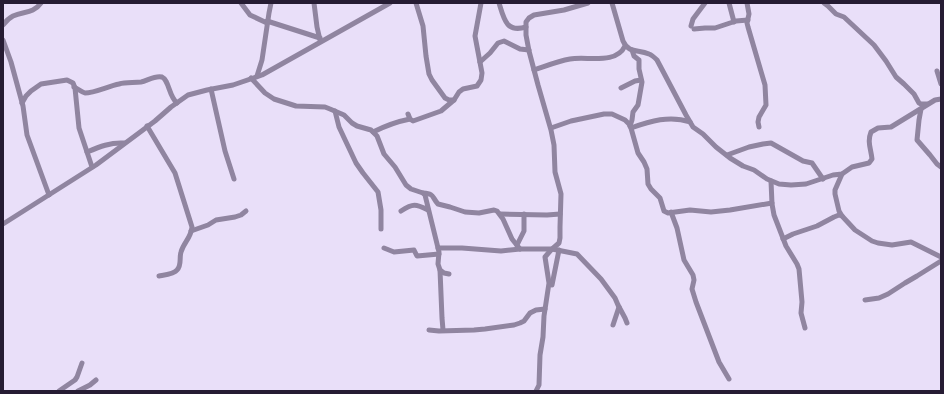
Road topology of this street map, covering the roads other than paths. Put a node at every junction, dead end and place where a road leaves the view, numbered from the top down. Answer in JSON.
{"nodes":[{"id":1,"x":41,"y":3,"type":"edge"},
{"id":2,"x":241,"y":3,"type":"edge"},
{"id":3,"x":271,"y":3,"type":"edge"},
{"id":4,"x":314,"y":3,"type":"edge"},
{"id":5,"x":390,"y":3,"type":"edge"},
{"id":6,"x":416,"y":3,"type":"edge"},
{"id":7,"x":481,"y":3,"type":"edge"},
{"id":8,"x":499,"y":3,"type":"edge"},
{"id":9,"x":588,"y":3,"type":"edge"},
{"id":10,"x":612,"y":3,"type":"edge"},
{"id":11,"x":705,"y":3,"type":"edge"},
{"id":12,"x":729,"y":3,"type":"edge"},
{"id":13,"x":747,"y":3,"type":"edge"},
{"id":14,"x":824,"y":3,"type":"edge"},
{"id":15,"x":748,"y":20,"type":"junction"},
{"id":16,"x":267,"y":22,"type":"junction"},
{"id":17,"x":734,"y":22,"type":"junction"},
{"id":18,"x":3,"y":25,"type":"edge"},
{"id":19,"x":526,"y":27,"type":"junction"},
{"id":20,"x":3,"y":40,"type":"edge"},
{"id":21,"x":320,"y":40,"type":"junction"},
{"id":22,"x":625,"y":46,"type":"junction"},
{"id":23,"x":529,"y":50,"type":"junction"},
{"id":24,"x":632,"y":50,"type":"junction"},
{"id":25,"x":480,"y":62,"type":"junction"},
{"id":26,"x":534,"y":70,"type":"junction"},
{"id":27,"x":937,"y":71,"type":"dead end"},
{"id":28,"x":254,"y":78,"type":"junction"},
{"id":29,"x":641,"y":80,"type":"junction"},
{"id":30,"x":941,"y":84,"type":"edge"},
{"id":31,"x":74,"y":87,"type":"junction"},
{"id":32,"x":621,"y":88,"type":"dead end"},
{"id":33,"x":211,"y":89,"type":"junction"},
{"id":34,"x":941,"y":99,"type":"edge"},
{"id":35,"x":454,"y":100,"type":"junction"},
{"id":36,"x":22,"y":103,"type":"junction"},
{"id":37,"x":177,"y":103,"type":"junction"},
{"id":38,"x":927,"y":104,"type":"junction"},
{"id":39,"x":921,"y":108,"type":"junction"},
{"id":40,"x":335,"y":111,"type":"junction"},
{"id":41,"x":690,"y":122,"type":"junction"},
{"id":42,"x":148,"y":126,"type":"junction"},
{"id":43,"x":630,"y":127,"type":"junction"},
{"id":44,"x":759,"y":127,"type":"dead end"},
{"id":45,"x":551,"y":128,"type":"junction"},
{"id":46,"x":373,"y":132,"type":"junction"},
{"id":47,"x":124,"y":143,"type":"junction"},
{"id":48,"x":87,"y":152,"type":"junction"},
{"id":49,"x":727,"y":156,"type":"junction"},
{"id":50,"x":92,"y":167,"type":"junction"},
{"id":51,"x":941,"y":168,"type":"edge"},
{"id":52,"x":842,"y":174,"type":"junction"},
{"id":53,"x":822,"y":178,"type":"junction"},
{"id":54,"x":234,"y":179,"type":"dead end"},
{"id":55,"x":770,"y":181,"type":"junction"},
{"id":56,"x":423,"y":193,"type":"junction"},
{"id":57,"x":48,"y":195,"type":"junction"},
{"id":58,"x":772,"y":203,"type":"junction"},
{"id":59,"x":428,"y":210,"type":"junction"},
{"id":60,"x":246,"y":211,"type":"dead end"},
{"id":61,"x":401,"y":211,"type":"dead end"},
{"id":62,"x":671,"y":212,"type":"junction"},
{"id":63,"x":500,"y":214,"type":"junction"},
{"id":64,"x":524,"y":214,"type":"junction"},
{"id":65,"x":560,"y":214,"type":"junction"},
{"id":66,"x":842,"y":216,"type":"junction"},
{"id":67,"x":3,"y":224,"type":"edge"},
{"id":68,"x":381,"y":228,"type":"dead end"},
{"id":69,"x":192,"y":231,"type":"junction"},
{"id":70,"x":783,"y":239,"type":"junction"},
{"id":71,"x":518,"y":247,"type":"junction"},
{"id":72,"x":384,"y":248,"type":"dead end"},
{"id":73,"x":552,"y":249,"type":"junction"},
{"id":74,"x":559,"y":250,"type":"junction"},
{"id":75,"x":438,"y":251,"type":"junction"},
{"id":76,"x":941,"y":257,"type":"edge"},
{"id":77,"x":941,"y":261,"type":"edge"},
{"id":78,"x":440,"y":270,"type":"junction"},
{"id":79,"x":449,"y":274,"type":"dead end"},
{"id":80,"x":159,"y":276,"type":"dead end"},
{"id":81,"x":865,"y":300,"type":"dead end"},
{"id":82,"x":547,"y":301,"type":"junction"},
{"id":83,"x":619,"y":307,"type":"junction"},
{"id":84,"x":545,"y":309,"type":"junction"},
{"id":85,"x":627,"y":323,"type":"dead end"},
{"id":86,"x":613,"y":325,"type":"dead end"},
{"id":87,"x":805,"y":328,"type":"dead end"},
{"id":88,"x":429,"y":330,"type":"dead end"},
{"id":89,"x":443,"y":330,"type":"junction"},
{"id":90,"x":82,"y":363,"type":"dead end"},
{"id":91,"x":729,"y":379,"type":"dead end"},
{"id":92,"x":96,"y":380,"type":"dead end"},
{"id":93,"x":58,"y":391,"type":"edge"},
{"id":94,"x":78,"y":391,"type":"edge"},
{"id":95,"x":536,"y":391,"type":"edge"}],
"edges":[{"from":1,"to":18,"type":"street"},
{"from":2,"to":16,"type":"street"},
{"from":3,"to":16,"type":"street"},
{"from":4,"to":21,"type":"street"},
{"from":5,"to":21,"type":"street"},
{"from":6,"to":35,"type":"street"},
{"from":7,"to":25,"type":"street"},
{"from":8,"to":19,"type":"street"},
{"from":9,"to":19,"type":"street"},
{"from":10,"to":22,"type":"street"},
{"from":11,"to":17,"type":"street"},
{"from":12,"to":17,"type":"street"},
{"from":13,"to":15,"type":"street"},
{"from":14,"to":38,"type":"street"},
{"from":15,"to":17,"type":"street"},
{"from":15,"to":44,"type":"street"},
{"from":16,"to":21,"type":"street"},
{"from":16,"to":28,"type":"street"},
{"from":19,"to":23,"type":"street"},
{"from":20,"to":36,"type":"street"},
{"from":21,"to":28,"type":"street"},
{"from":22,"to":24,"type":"street"},
{"from":22,"to":26,"type":"street"},
{"from":23,"to":25,"type":"street"},
{"from":23,"to":26,"type":"street"},
{"from":24,"to":29,"type":"street"},
{"from":24,"to":41,"type":"street"},
{"from":25,"to":35,"type":"street"},
{"from":26,"to":45,"type":"street"},
{"from":27,"to":30,"type":"street"},
{"from":28,"to":33,"type":"street"},
{"from":28,"to":40,"type":"street"},
{"from":29,"to":32,"type":"street"},
{"from":29,"to":43,"type":"street"},
{"from":31,"to":36,"type":"street"},
{"from":31,"to":37,"type":"street"},
{"from":31,"to":48,"type":"street"},
{"from":33,"to":37,"type":"street"},
{"from":33,"to":54,"type":"street"},
{"from":34,"to":38,"type":"street"},
{"from":35,"to":46,"type":"street"},
{"from":36,"to":57,"type":"street"},
{"from":37,"to":42,"type":"street"},
{"from":38,"to":39,"type":"street"},
{"from":39,"to":51,"type":"street"},
{"from":39,"to":52,"type":"street"},
{"from":40,"to":46,"type":"street"},
{"from":40,"to":68,"type":"street"},
{"from":41,"to":43,"type":"street"},
{"from":41,"to":49,"type":"street"},
{"from":42,"to":47,"type":"street"},
{"from":42,"to":69,"type":"street"},
{"from":43,"to":45,"type":"street"},
{"from":43,"to":62,"type":"street"},
{"from":45,"to":65,"type":"street"},
{"from":46,"to":56,"type":"street"},
{"from":47,"to":48,"type":"street"},
{"from":47,"to":50,"type":"street"},
{"from":48,"to":50,"type":"street"},
{"from":49,"to":53,"type":"street"},
{"from":49,"to":55,"type":"street"},
{"from":50,"to":57,"type":"street"},
{"from":52,"to":53,"type":"street"},
{"from":52,"to":66,"type":"street"},
{"from":53,"to":55,"type":"street"},
{"from":55,"to":58,"type":"street"},
{"from":56,"to":59,"type":"street"},
{"from":56,"to":63,"type":"street"},
{"from":57,"to":67,"type":"street"},
{"from":58,"to":62,"type":"street"},
{"from":58,"to":70,"type":"street"},
{"from":59,"to":61,"type":"street"},
{"from":59,"to":75,"type":"street"},
{"from":60,"to":69,"type":"street"},
{"from":62,"to":91,"type":"street"},
{"from":63,"to":64,"type":"street"},
{"from":63,"to":71,"type":"street"},
{"from":64,"to":65,"type":"street"},
{"from":64,"to":71,"type":"street"},
{"from":65,"to":73,"type":"street"},
{"from":66,"to":70,"type":"street"},
{"from":66,"to":76,"type":"street"},
{"from":69,"to":80,"type":"street"},
{"from":70,"to":87,"type":"street"},
{"from":71,"to":73,"type":"street"},
{"from":71,"to":75,"type":"street"},
{"from":72,"to":75,"type":"street"},
{"from":73,"to":74,"type":"street"},
{"from":73,"to":82,"type":"street"},
{"from":74,"to":82,"type":"street"},
{"from":74,"to":83,"type":"street"},
{"from":75,"to":78,"type":"street"},
{"from":77,"to":81,"type":"street"},
{"from":78,"to":79,"type":"street"},
{"from":78,"to":89,"type":"street"},
{"from":82,"to":84,"type":"street"},
{"from":83,"to":85,"type":"street"},
{"from":83,"to":86,"type":"street"},
{"from":84,"to":89,"type":"street"},
{"from":84,"to":95,"type":"street"},
{"from":88,"to":89,"type":"street"},
{"from":90,"to":93,"type":"street"},
{"from":92,"to":94,"type":"street"}]}
